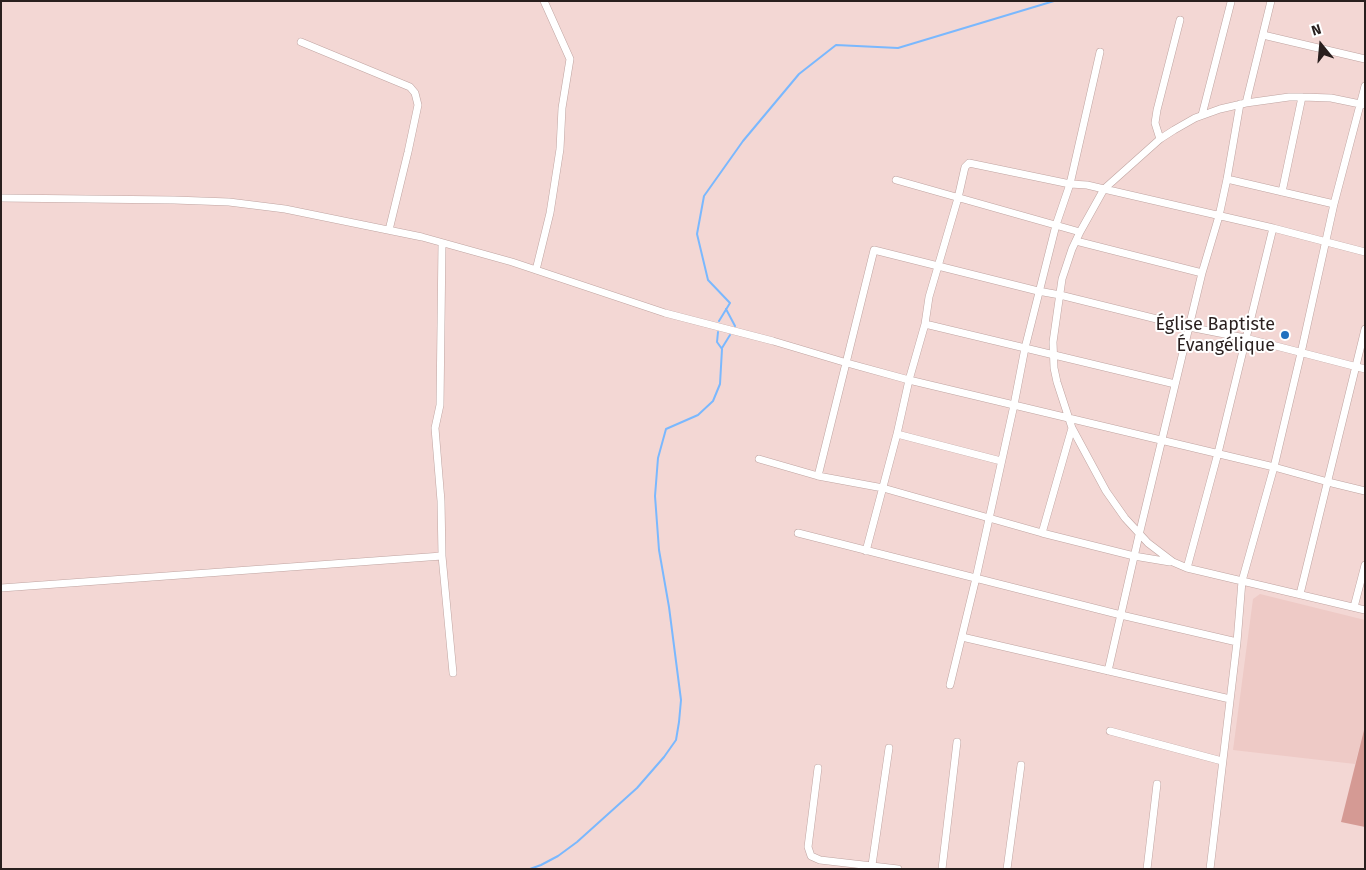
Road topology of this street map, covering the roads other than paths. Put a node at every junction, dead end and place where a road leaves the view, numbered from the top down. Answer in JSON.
{"nodes":[{"id":1,"x":544,"y":1,"type":"edge"},
{"id":2,"x":1271,"y":1,"type":"edge"},
{"id":3,"x":1232,"y":2,"type":"edge"},
{"id":4,"x":1180,"y":20,"type":"dead end"},
{"id":5,"x":1263,"y":35,"type":"junction"},
{"id":6,"x":301,"y":42,"type":"dead end"},
{"id":7,"x":1100,"y":52,"type":"dead end"},
{"id":8,"x":1365,"y":59,"type":"edge"},
{"id":9,"x":1365,"y":86,"type":"edge"},
{"id":10,"x":1302,"y":97,"type":"junction"},
{"id":11,"x":1243,"y":103,"type":"junction"},
{"id":12,"x":1362,"y":105,"type":"edge"},
{"id":13,"x":1202,"y":115,"type":"junction"},
{"id":14,"x":1160,"y":140,"type":"junction"},
{"id":15,"x":1227,"y":179,"type":"junction"},
{"id":16,"x":896,"y":180,"type":"dead end"},
{"id":17,"x":1070,"y":184,"type":"junction"},
{"id":18,"x":1104,"y":189,"type":"junction"},
{"id":19,"x":1282,"y":192,"type":"junction"},
{"id":20,"x":1,"y":198,"type":"edge"},
{"id":21,"x":958,"y":198,"type":"junction"},
{"id":22,"x":1334,"y":204,"type":"junction"},
{"id":23,"x":1219,"y":216,"type":"junction"},
{"id":24,"x":1056,"y":225,"type":"junction"},
{"id":25,"x":1272,"y":228,"type":"junction"},
{"id":26,"x":389,"y":230,"type":"junction"},
{"id":27,"x":1080,"y":232,"type":"junction"},
{"id":28,"x":1076,"y":241,"type":"junction"},
{"id":29,"x":442,"y":243,"type":"junction"},
{"id":30,"x":1325,"y":243,"type":"junction"},
{"id":31,"x":1365,"y":252,"type":"edge"},
{"id":32,"x":938,"y":266,"type":"junction"},
{"id":33,"x":536,"y":270,"type":"junction"},
{"id":34,"x":1202,"y":273,"type":"junction"},
{"id":35,"x":1038,"y":291,"type":"junction"},
{"id":36,"x":1060,"y":295,"type":"junction"},
{"id":37,"x":925,"y":324,"type":"junction"},
{"id":38,"x":1189,"y":328,"type":"junction"},
{"id":39,"x":1365,"y":329,"type":"edge"},
{"id":40,"x":1245,"y":338,"type":"junction"},
{"id":41,"x":1025,"y":348,"type":"junction"},
{"id":42,"x":1301,"y":353,"type":"junction"},
{"id":43,"x":1053,"y":356,"type":"junction"},
{"id":44,"x":847,"y":363,"type":"junction"},
{"id":45,"x":1356,"y":366,"type":"junction"},
{"id":46,"x":1365,"y":369,"type":"edge"},
{"id":47,"x":909,"y":380,"type":"junction"},
{"id":48,"x":1176,"y":384,"type":"junction"},
{"id":49,"x":1014,"y":405,"type":"junction"},
{"id":50,"x":1067,"y":418,"type":"junction"},
{"id":51,"x":1072,"y":428,"type":"junction"},
{"id":52,"x":897,"y":434,"type":"junction"},
{"id":53,"x":1163,"y":440,"type":"junction"},
{"id":54,"x":1218,"y":453,"type":"junction"},
{"id":55,"x":758,"y":459,"type":"dead end"},
{"id":56,"x":1001,"y":462,"type":"junction"},
{"id":57,"x":1274,"y":467,"type":"junction"},
{"id":58,"x":818,"y":476,"type":"junction"},
{"id":59,"x":1328,"y":482,"type":"junction"},
{"id":60,"x":883,"y":488,"type":"junction"},
{"id":61,"x":1365,"y":491,"type":"edge"},
{"id":62,"x":988,"y":519,"type":"junction"},
{"id":63,"x":798,"y":533,"type":"dead end"},
{"id":64,"x":1042,"y":533,"type":"junction"},
{"id":65,"x":1139,"y":535,"type":"junction"},
{"id":66,"x":866,"y":551,"type":"junction"},
{"id":67,"x":442,"y":556,"type":"junction"},
{"id":68,"x":1134,"y":556,"type":"junction"},
{"id":69,"x":1173,"y":562,"type":"junction"},
{"id":70,"x":1365,"y":564,"type":"edge"},
{"id":71,"x":1187,"y":568,"type":"junction"},
{"id":72,"x":976,"y":578,"type":"junction"},
{"id":73,"x":1242,"y":581,"type":"junction"},
{"id":74,"x":1,"y":588,"type":"edge"},
{"id":75,"x":1300,"y":594,"type":"junction"},
{"id":76,"x":1354,"y":607,"type":"junction"},
{"id":77,"x":1365,"y":610,"type":"edge"},
{"id":78,"x":1120,"y":615,"type":"junction"},
{"id":79,"x":962,"y":637,"type":"junction"},
{"id":80,"x":1236,"y":642,"type":"junction"},
{"id":81,"x":1108,"y":671,"type":"junction"},
{"id":82,"x":453,"y":673,"type":"dead end"},
{"id":83,"x":950,"y":685,"type":"dead end"},
{"id":84,"x":1230,"y":699,"type":"junction"},
{"id":85,"x":1110,"y":731,"type":"dead end"},
{"id":86,"x":957,"y":742,"type":"dead end"},
{"id":87,"x":888,"y":748,"type":"dead end"},
{"id":88,"x":1222,"y":761,"type":"junction"},
{"id":89,"x":1021,"y":765,"type":"dead end"},
{"id":90,"x":818,"y":768,"type":"dead end"},
{"id":91,"x":1157,"y":784,"type":"dead end"},
{"id":92,"x":872,"y":865,"type":"junction"},
{"id":93,"x":898,"y":869,"type":"edge"},
{"id":94,"x":942,"y":869,"type":"edge"},
{"id":95,"x":1007,"y":869,"type":"edge"},
{"id":96,"x":1147,"y":869,"type":"edge"},
{"id":97,"x":1210,"y":869,"type":"edge"}],
"edges":[{"from":1,"to":33,"type":"street"},
{"from":2,"to":5,"type":"street"},
{"from":3,"to":13,"type":"street"},
{"from":4,"to":14,"type":"street"},
{"from":5,"to":8,"type":"street"},
{"from":5,"to":11,"type":"street"},
{"from":6,"to":26,"type":"street"},
{"from":7,"to":17,"type":"street"},
{"from":9,"to":12,"type":"street"},
{"from":10,"to":11,"type":"street"},
{"from":10,"to":12,"type":"street"},
{"from":10,"to":19,"type":"street"},
{"from":11,"to":13,"type":"street"},
{"from":11,"to":15,"type":"street"},
{"from":12,"to":22,"type":"street"},
{"from":13,"to":14,"type":"street"},
{"from":14,"to":18,"type":"street"},
{"from":15,"to":19,"type":"street"},
{"from":15,"to":23,"type":"street"},
{"from":16,"to":21,"type":"street"},
{"from":17,"to":18,"type":"street"},
{"from":17,"to":21,"type":"street"},
{"from":17,"to":24,"type":"street"},
{"from":18,"to":23,"type":"street"},
{"from":18,"to":27,"type":"street"},
{"from":19,"to":22,"type":"street"},
{"from":20,"to":26,"type":"street"},
{"from":21,"to":24,"type":"street"},
{"from":21,"to":32,"type":"street"},
{"from":22,"to":30,"type":"street"},
{"from":23,"to":25,"type":"street"},
{"from":23,"to":34,"type":"street"},
{"from":24,"to":27,"type":"street"},
{"from":24,"to":35,"type":"street"},
{"from":25,"to":30,"type":"street"},
{"from":25,"to":40,"type":"street"},
{"from":26,"to":29,"type":"street"},
{"from":27,"to":28,"type":"street"},
{"from":28,"to":34,"type":"street"},
{"from":28,"to":36,"type":"street"},
{"from":29,"to":33,"type":"street"},
{"from":29,"to":67,"type":"street"},
{"from":30,"to":31,"type":"street"},
{"from":30,"to":42,"type":"street"},
{"from":32,"to":35,"type":"street"},
{"from":32,"to":37,"type":"street"},
{"from":32,"to":44,"type":"street"},
{"from":33,"to":44,"type":"street"},
{"from":34,"to":38,"type":"street"},
{"from":35,"to":36,"type":"street"},
{"from":35,"to":41,"type":"street"},
{"from":36,"to":38,"type":"street"},
{"from":36,"to":43,"type":"street"},
{"from":37,"to":41,"type":"street"},
{"from":37,"to":47,"type":"street"},
{"from":38,"to":40,"type":"street"},
{"from":38,"to":48,"type":"street"},
{"from":39,"to":45,"type":"street"},
{"from":40,"to":42,"type":"street"},
{"from":40,"to":54,"type":"street"},
{"from":41,"to":43,"type":"street"},
{"from":41,"to":49,"type":"street"},
{"from":42,"to":45,"type":"street"},
{"from":42,"to":57,"type":"street"},
{"from":43,"to":48,"type":"street"},
{"from":43,"to":50,"type":"street"},
{"from":44,"to":47,"type":"street"},
{"from":44,"to":58,"type":"street"},
{"from":45,"to":46,"type":"street"},
{"from":45,"to":59,"type":"street"},
{"from":47,"to":49,"type":"street"},
{"from":47,"to":52,"type":"street"},
{"from":48,"to":53,"type":"street"},
{"from":49,"to":50,"type":"street"},
{"from":49,"to":56,"type":"street"},
{"from":50,"to":51,"type":"street"},
{"from":50,"to":53,"type":"street"},
{"from":51,"to":64,"type":"street"},
{"from":51,"to":65,"type":"street"},
{"from":52,"to":56,"type":"street"},
{"from":52,"to":60,"type":"street"},
{"from":53,"to":54,"type":"street"},
{"from":53,"to":65,"type":"street"},
{"from":54,"to":57,"type":"street"},
{"from":54,"to":71,"type":"street"},
{"from":55,"to":58,"type":"street"},
{"from":56,"to":62,"type":"street"},
{"from":57,"to":59,"type":"street"},
{"from":57,"to":73,"type":"street"},
{"from":58,"to":60,"type":"street"},
{"from":59,"to":61,"type":"street"},
{"from":59,"to":75,"type":"street"},
{"from":60,"to":62,"type":"street"},
{"from":60,"to":66,"type":"street"},
{"from":62,"to":64,"type":"street"},
{"from":62,"to":72,"type":"street"},
{"from":63,"to":66,"type":"street"},
{"from":64,"to":68,"type":"street"},
{"from":65,"to":68,"type":"street"},
{"from":65,"to":69,"type":"street"},
{"from":66,"to":72,"type":"street"},
{"from":67,"to":74,"type":"street"},
{"from":67,"to":82,"type":"street"},
{"from":68,"to":69,"type":"street"},
{"from":68,"to":78,"type":"street"},
{"from":69,"to":71,"type":"street"},
{"from":70,"to":76,"type":"street"},
{"from":71,"to":73,"type":"street"},
{"from":72,"to":78,"type":"street"},
{"from":72,"to":79,"type":"street"},
{"from":73,"to":75,"type":"street"},
{"from":73,"to":80,"type":"street"},
{"from":75,"to":76,"type":"street"},
{"from":76,"to":77,"type":"street"},
{"from":78,"to":80,"type":"street"},
{"from":78,"to":81,"type":"street"},
{"from":79,"to":81,"type":"street"},
{"from":79,"to":83,"type":"street"},
{"from":80,"to":84,"type":"street"},
{"from":81,"to":84,"type":"street"},
{"from":84,"to":88,"type":"street"},
{"from":85,"to":88,"type":"street"},
{"from":86,"to":94,"type":"street"},
{"from":87,"to":92,"type":"street"},
{"from":88,"to":97,"type":"street"},
{"from":89,"to":95,"type":"street"},
{"from":90,"to":92,"type":"street"},
{"from":91,"to":96,"type":"street"},
{"from":92,"to":93,"type":"street"}]}
